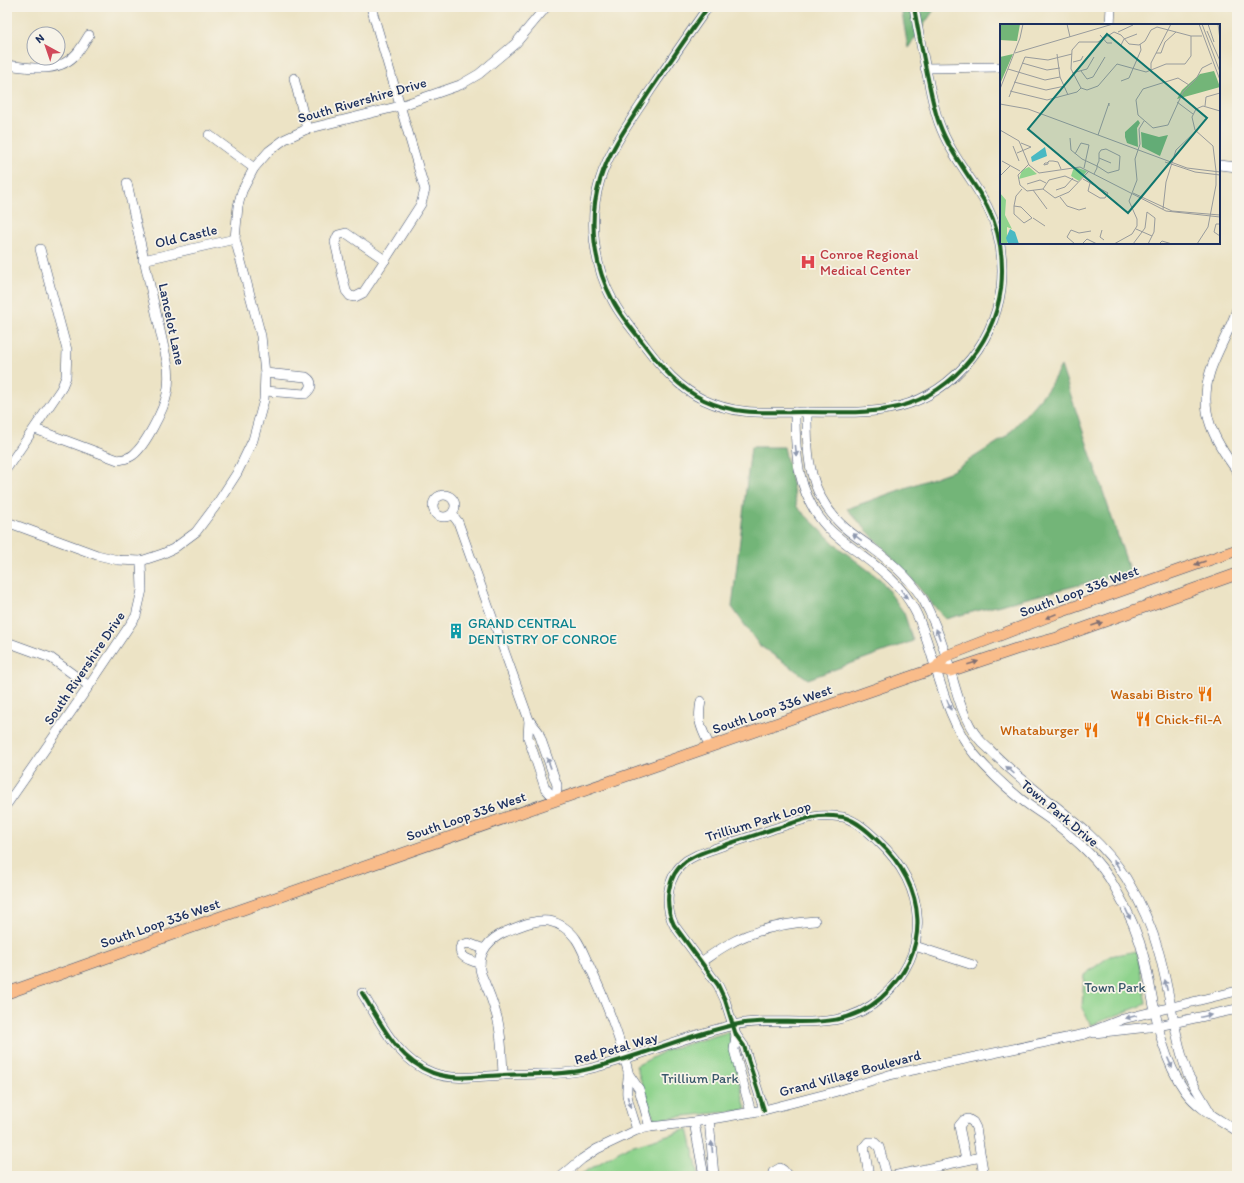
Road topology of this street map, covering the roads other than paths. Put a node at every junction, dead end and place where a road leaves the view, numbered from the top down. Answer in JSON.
{"nodes":[{"id":1,"x":371,"y":7,"type":"edge"},
{"id":2,"x":546,"y":7,"type":"edge"},
{"id":3,"x":708,"y":7,"type":"edge"},
{"id":4,"x":914,"y":7,"type":"edge"},
{"id":5,"x":1111,"y":7,"type":"edge"},
{"id":6,"x":1110,"y":24,"type":"edge"},
{"id":7,"x":89,"y":35,"type":"dead end"},
{"id":8,"x":7,"y":65,"type":"edge"},
{"id":9,"x":1000,"y":67,"type":"edge"},
{"id":10,"x":925,"y":68,"type":"junction"},
{"id":11,"x":294,"y":78,"type":"dead end"},
{"id":12,"x":400,"y":106,"type":"junction"},
{"id":13,"x":307,"y":129,"type":"junction"},
{"id":14,"x":209,"y":135,"type":"dead end"},
{"id":15,"x":1220,"y":164,"type":"edge"},
{"id":16,"x":1237,"y":167,"type":"edge"},
{"id":17,"x":254,"y":168,"type":"junction"},
{"id":18,"x":127,"y":182,"type":"dead end"},
{"id":19,"x":235,"y":239,"type":"junction"},
{"id":20,"x":40,"y":250,"type":"dead end"},
{"id":21,"x":143,"y":260,"type":"junction"},
{"id":22,"x":385,"y":260,"type":"junction"},
{"id":23,"x":1237,"y":309,"type":"edge"},
{"id":24,"x":265,"y":373,"type":"junction"},
{"id":25,"x":265,"y":391,"type":"junction"},
{"id":26,"x":795,"y":412,"type":"junction"},
{"id":27,"x":807,"y":412,"type":"junction"},
{"id":28,"x":35,"y":429,"type":"junction"},
{"id":29,"x":7,"y":468,"type":"edge"},
{"id":30,"x":1237,"y":471,"type":"edge"},
{"id":31,"x":452,"y":514,"type":"dead end"},
{"id":32,"x":7,"y":522,"type":"edge"},
{"id":33,"x":1237,"y":550,"type":"edge"},
{"id":34,"x":141,"y":561,"type":"junction"},
{"id":35,"x":896,"y":567,"type":"junction"},
{"id":36,"x":1237,"y":574,"type":"edge"},
{"id":37,"x":888,"y":576,"type":"junction"},
{"id":38,"x":7,"y":642,"type":"edge"},
{"id":39,"x":946,"y":656,"type":"junction"},
{"id":40,"x":936,"y":668,"type":"junction"},
{"id":41,"x":950,"y":671,"type":"junction"},
{"id":42,"x":89,"y":686,"type":"junction"},
{"id":43,"x":702,"y":701,"type":"dead end"},
{"id":44,"x":710,"y":747,"type":"junction"},
{"id":45,"x":556,"y":800,"type":"junction"},
{"id":46,"x":7,"y":804,"type":"edge"},
{"id":47,"x":815,"y":920,"type":"dead end"},
{"id":48,"x":915,"y":946,"type":"junction"},
{"id":49,"x":484,"y":949,"type":"junction"},
{"id":50,"x":701,"y":962,"type":"junction"},
{"id":51,"x":480,"y":964,"type":"junction"},
{"id":52,"x":973,"y":965,"type":"dead end"},
{"id":53,"x":1237,"y":991,"type":"edge"},
{"id":54,"x":362,"y":992,"type":"dead end"},
{"id":55,"x":7,"y":993,"type":"edge"},
{"id":56,"x":1171,"y":1008,"type":"junction"},
{"id":57,"x":1237,"y":1009,"type":"edge"},
{"id":58,"x":1155,"y":1011,"type":"junction"},
{"id":59,"x":1174,"y":1023,"type":"junction"},
{"id":60,"x":732,"y":1025,"type":"junction"},
{"id":61,"x":1158,"y":1026,"type":"junction"},
{"id":62,"x":1085,"y":1034,"type":"junction"},
{"id":63,"x":736,"y":1035,"type":"junction"},
{"id":64,"x":624,"y":1060,"type":"junction"},
{"id":65,"x":628,"y":1073,"type":"junction"},
{"id":66,"x":503,"y":1075,"type":"junction"},
{"id":67,"x":764,"y":1110,"type":"junction"},
{"id":68,"x":751,"y":1112,"type":"junction"},
{"id":69,"x":1211,"y":1113,"type":"junction"},
{"id":70,"x":709,"y":1119,"type":"junction"},
{"id":71,"x":694,"y":1122,"type":"junction"},
{"id":72,"x":650,"y":1127,"type":"junction"},
{"id":73,"x":637,"y":1130,"type":"junction"},
{"id":74,"x":1237,"y":1131,"type":"edge"},
{"id":75,"x":981,"y":1157,"type":"junction"},
{"id":76,"x":966,"y":1160,"type":"junction"},
{"id":77,"x":562,"y":1176,"type":"edge"},
{"id":78,"x":704,"y":1176,"type":"edge"},
{"id":79,"x":714,"y":1176,"type":"edge"},
{"id":80,"x":772,"y":1176,"type":"edge"},
{"id":81,"x":788,"y":1176,"type":"edge"},
{"id":82,"x":869,"y":1176,"type":"edge"},
{"id":83,"x":887,"y":1176,"type":"edge"},
{"id":84,"x":893,"y":1176,"type":"edge"},
{"id":85,"x":984,"y":1176,"type":"edge"}],
"edges":[{"from":1,"to":12,"type":"street"},
{"from":2,"to":12,"type":"street","name":"South Rivershire Drive"},
{"from":3,"to":26,"type":"street"},
{"from":4,"to":10,"type":"street"},
{"from":5,"to":6,"type":"street"},
{"from":7,"to":8,"type":"street"},
{"from":9,"to":10,"type":"street"},
{"from":10,"to":27,"type":"street"},
{"from":11,"to":13,"type":"street"},
{"from":12,"to":13,"type":"street","name":"South Rivershire Drive"},
{"from":12,"to":22,"type":"street"},
{"from":13,"to":17,"type":"street","name":"South Rivershire Drive"},
{"from":14,"to":17,"type":"street"},
{"from":15,"to":16,"type":"street"},
{"from":17,"to":19,"type":"street","name":"South Rivershire Drive"},
{"from":18,"to":21,"type":"street","name":"Lancelot Lane"},
{"from":19,"to":21,"type":"street","name":"Old Castle"},
{"from":19,"to":24,"type":"street","name":"South Rivershire Drive"},
{"from":20,"to":28,"type":"street"},
{"from":21,"to":28,"type":"street","name":"Lancelot Lane"},
{"from":22,"to":22,"type":"street"},
{"from":23,"to":30,"type":"street"},
{"from":24,"to":25,"type":"street","name":"South Rivershire Drive"},
{"from":24,"to":25,"type":"street"},
{"from":25,"to":34,"type":"street","name":"South Rivershire Drive"},
{"from":26,"to":27,"type":"street"},
{"from":26,"to":37,"type":"street","name":"Town Park Drive","one_way":true},
{"from":35,"to":27,"type":"street","name":"Town Park Drive","one_way":true},
{"from":28,"to":29,"type":"street"},
{"from":31,"to":45,"type":"street"},
{"from":32,"to":34,"type":"street"},
{"from":33,"to":39,"type":"main road","name":"South Loop 336 West","one_way":true},
{"from":34,"to":42,"type":"street","name":"South Rivershire Drive"},
{"from":35,"to":37,"type":"street"},
{"from":39,"to":35,"type":"street","name":"Town Park Drive","one_way":true},
{"from":41,"to":36,"type":"main road","one_way":true},
{"from":37,"to":40,"type":"street","name":"Town Park Drive","one_way":true},
{"from":38,"to":42,"type":"street"},
{"from":39,"to":40,"type":"main road","name":"South Loop 336 West"},
{"from":39,"to":41,"type":"street","name":"Town Park Drive"},
{"from":40,"to":41,"type":"main road"},
{"from":40,"to":44,"type":"main road","name":"South Loop 336 West"},
{"from":40,"to":58,"type":"street","name":"Town Park Drive","one_way":true},
{"from":56,"to":41,"type":"street","name":"Town Park Drive","one_way":true},
{"from":42,"to":46,"type":"street","name":"South Rivershire Drive"},
{"from":43,"to":44,"type":"street"},
{"from":44,"to":45,"type":"main road","name":"South Loop 336 West"},
{"from":45,"to":55,"type":"main road","name":"South Loop 336 West"},
{"from":47,"to":50,"type":"street"},
{"from":48,"to":50,"type":"street","name":"Trillium Park Loop"},
{"from":48,"to":52,"type":"street"},
{"from":48,"to":60,"type":"street","name":"Trillium Park Loop"},
{"from":49,"to":51,"type":"street"},
{"from":49,"to":51,"type":"street"},
{"from":49,"to":64,"type":"street"},
{"from":50,"to":60,"type":"street","name":"Trillium Park Loop"},
{"from":51,"to":66,"type":"street"},
{"from":53,"to":56,"type":"street","name":"Grand Village Boulevard"},
{"from":54,"to":66,"type":"street","name":"Red Petal Way"},
{"from":56,"to":58,"type":"street","name":"Grand Village Boulevard"},
{"from":56,"to":59,"type":"street","name":"Town Park Drive"},
{"from":59,"to":57,"type":"street","name":"Grand Village Boulevard","one_way":true},
{"from":58,"to":61,"type":"street","name":"Town Park Drive"},
{"from":58,"to":62,"type":"street","name":"Grand Village Boulevard","one_way":true},
{"from":59,"to":61,"type":"street","name":"Grand Village Boulevard"},
{"from":59,"to":69,"type":"street","name":"Town Park Drive"},
{"from":60,"to":63,"type":"street","name":"Trillium Park Loop"},
{"from":60,"to":64,"type":"street","name":"Red Petal Way"},
{"from":61,"to":62,"type":"street","name":"Grand Village Boulevard"},
{"from":61,"to":69,"type":"street","name":"Town Park Drive","one_way":true},
{"from":62,"to":67,"type":"street","name":"Grand Village Boulevard"},
{"from":63,"to":67,"type":"street","name":"Trillium Park Loop"},
{"from":63,"to":68,"type":"street","name":"Trillium Park Loop"},
{"from":64,"to":65,"type":"street"},
{"from":64,"to":66,"type":"street","name":"Red Petal Way"},
{"from":65,"to":72,"type":"street"},
{"from":65,"to":73,"type":"street","one_way":true},
{"from":67,"to":68,"type":"street","name":"Grand Village Boulevard"},
{"from":68,"to":70,"type":"street","name":"Grand Village Boulevard"},
{"from":69,"to":74,"type":"street","name":"Town Park Drive"},
{"from":70,"to":71,"type":"street","name":"Grand Village Boulevard"},
{"from":79,"to":70,"type":"street","one_way":true},
{"from":71,"to":72,"type":"street","name":"Grand Village Boulevard"},
{"from":71,"to":78,"type":"street"},
{"from":72,"to":73,"type":"street","name":"Grand Village Boulevard"},
{"from":73,"to":77,"type":"street","name":"Grand Village Boulevard"},
{"from":75,"to":76,"type":"street"},
{"from":75,"to":76,"type":"street"},
{"from":75,"to":85,"type":"street"},
{"from":76,"to":84,"type":"street"},
{"from":80,"to":81,"type":"street"},
{"from":82,"to":83,"type":"street"}]}
